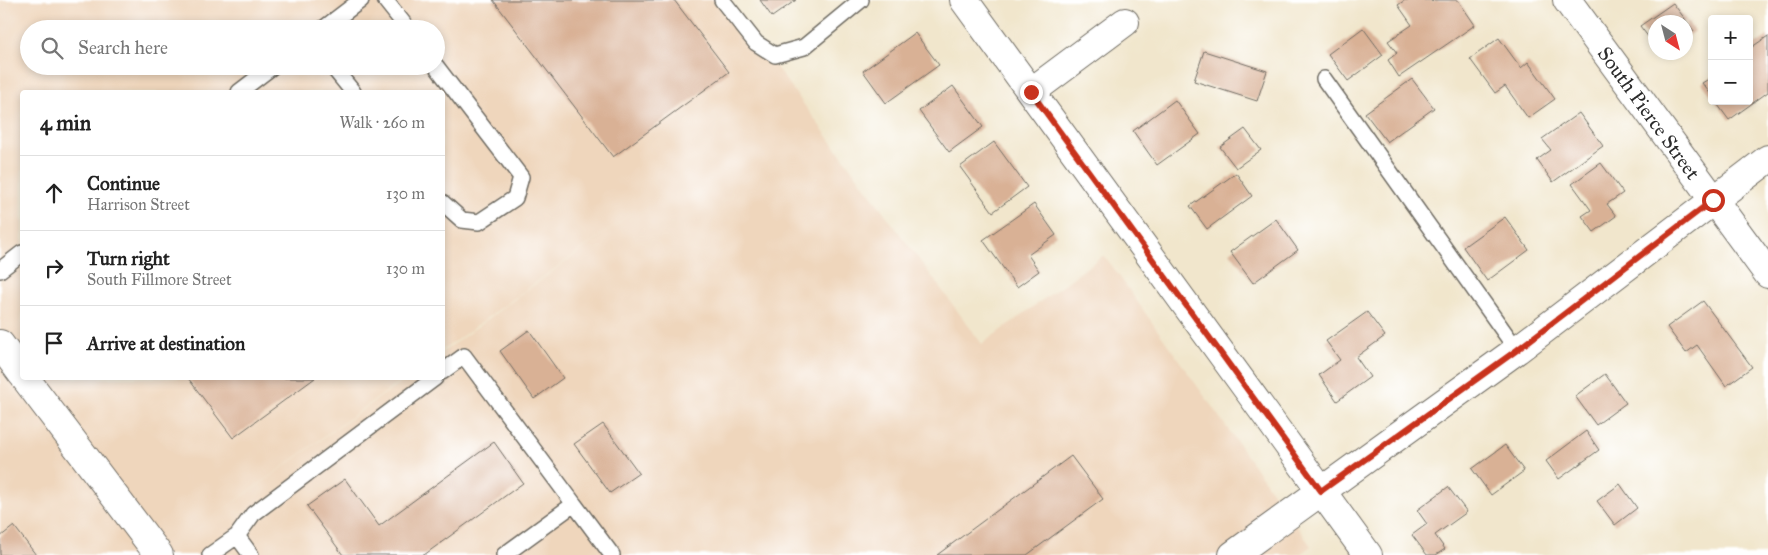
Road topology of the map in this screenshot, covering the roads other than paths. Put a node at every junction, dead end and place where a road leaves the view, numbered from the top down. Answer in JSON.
{"nodes":[{"id":1,"x":361,"y":0,"type":"edge"},
{"id":2,"x":385,"y":0,"type":"edge"},
{"id":3,"x":722,"y":0,"type":"edge"},
{"id":4,"x":861,"y":0,"type":"edge"},
{"id":5,"x":964,"y":0,"type":"edge"},
{"id":6,"x":1567,"y":0,"type":"edge"},
{"id":7,"x":335,"y":20,"type":"edge"},
{"id":8,"x":401,"y":20,"type":"edge"},
{"id":9,"x":1125,"y":22,"type":"dead end"},
{"id":10,"x":261,"y":75,"type":"edge"},
{"id":11,"x":339,"y":75,"type":"edge"},
{"id":12,"x":443,"y":75,"type":"edge"},
{"id":13,"x":1324,"y":79,"type":"dead end"},
{"id":14,"x":242,"y":90,"type":"edge"},
{"id":15,"x":350,"y":90,"type":"edge"},
{"id":16,"x":1031,"y":92,"type":"junction"},
{"id":17,"x":1768,"y":160,"type":"edge"},
{"id":18,"x":1713,"y":200,"type":"junction"},
{"id":19,"x":445,"y":205,"type":"edge"},
{"id":20,"x":20,"y":255,"type":"edge"},
{"id":21,"x":0,"y":270,"type":"edge"},
{"id":22,"x":1768,"y":274,"type":"edge"},
{"id":23,"x":0,"y":344,"type":"edge"},
{"id":24,"x":1517,"y":350,"type":"junction"},
{"id":25,"x":445,"y":370,"type":"edge"},
{"id":26,"x":20,"y":371,"type":"edge"},
{"id":27,"x":27,"y":380,"type":"edge"},
{"id":28,"x":431,"y":380,"type":"edge"},
{"id":29,"x":1321,"y":491,"type":"junction"},
{"id":30,"x":574,"y":504,"type":"junction"},
{"id":31,"x":237,"y":536,"type":"junction"},
{"id":32,"x":158,"y":555,"type":"edge"},
{"id":33,"x":210,"y":555,"type":"edge"},
{"id":34,"x":251,"y":555,"type":"edge"},
{"id":35,"x":504,"y":555,"type":"edge"},
{"id":36,"x":612,"y":555,"type":"edge"},
{"id":37,"x":1233,"y":555,"type":"edge"},
{"id":38,"x":1368,"y":555,"type":"edge"}],
"edges":[{"from":1,"to":7,"type":"lane"},
{"from":2,"to":8,"type":"lane"},
{"from":3,"to":4,"type":"lane"},
{"from":5,"to":16,"type":"street"},
{"from":6,"to":18,"type":"street","name":"South Pierce Street"},
{"from":9,"to":16,"type":"street"},
{"from":10,"to":14,"type":"lane"},
{"from":11,"to":15,"type":"lane"},
{"from":12,"to":19,"type":"lane"},
{"from":13,"to":24,"type":"lane"},
{"from":16,"to":29,"type":"street"},
{"from":17,"to":18,"type":"street"},
{"from":18,"to":22,"type":"street","name":"South Pierce Street"},
{"from":18,"to":24,"type":"street"},
{"from":20,"to":21,"type":"lane"},
{"from":23,"to":26,"type":"street"},
{"from":24,"to":29,"type":"street"},
{"from":25,"to":30,"type":"lane"},
{"from":27,"to":32,"type":"street"},
{"from":28,"to":31,"type":"lane"},
{"from":29,"to":37,"type":"street"},
{"from":29,"to":38,"type":"street"},
{"from":30,"to":35,"type":"lane"},
{"from":30,"to":36,"type":"lane"},
{"from":31,"to":33,"type":"lane"},
{"from":31,"to":34,"type":"lane"}]}
